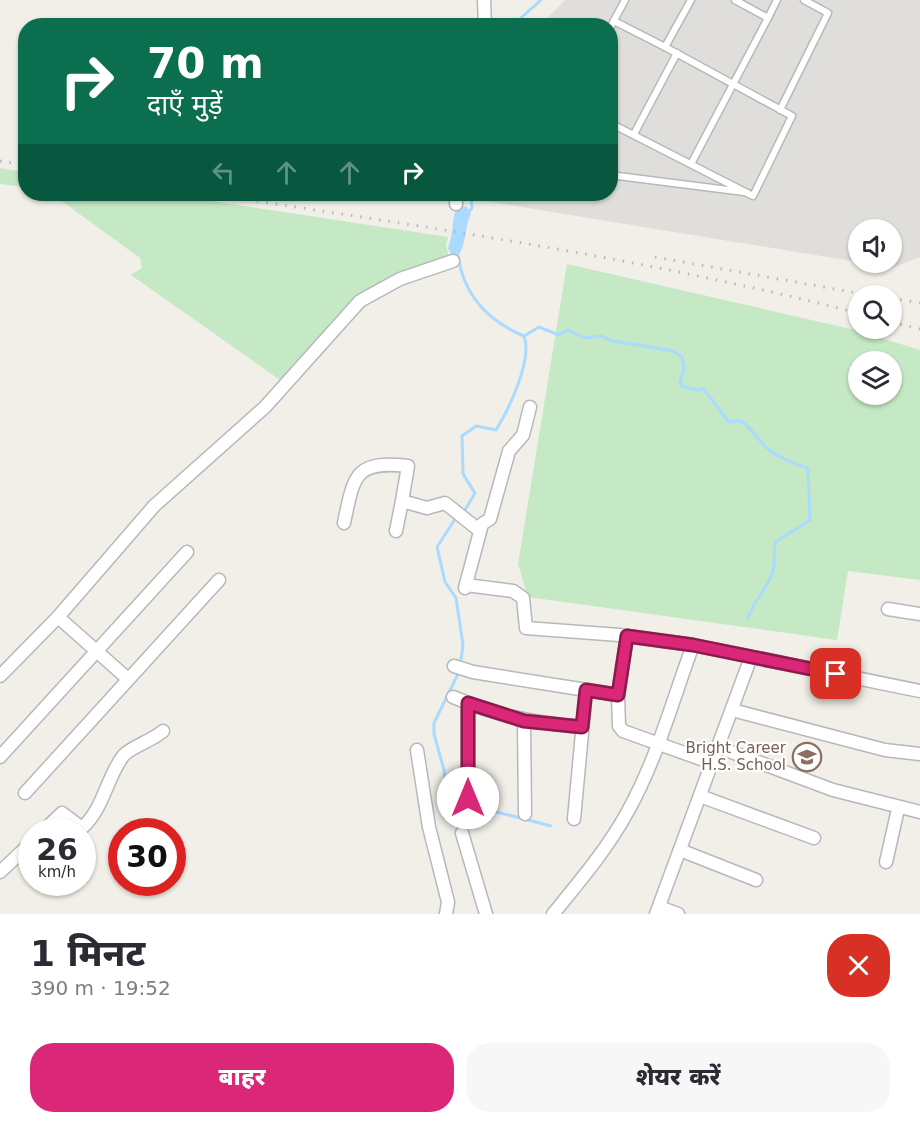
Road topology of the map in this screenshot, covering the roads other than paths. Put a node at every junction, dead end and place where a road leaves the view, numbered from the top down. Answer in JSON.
{"nodes":[{"id":1,"x":484,"y":0,"type":"edge"},
{"id":2,"x":625,"y":0,"type":"edge"},
{"id":3,"x":691,"y":0,"type":"edge"},
{"id":4,"x":735,"y":0,"type":"edge"},
{"id":5,"x":777,"y":0,"type":"edge"},
{"id":6,"x":804,"y":0,"type":"edge"},
{"id":7,"x":485,"y":18,"type":"edge"},
{"id":8,"x":616,"y":18,"type":"edge"},
{"id":9,"x":768,"y":18,"type":"junction"},
{"id":10,"x":618,"y":23,"type":"edge"},
{"id":11,"x":665,"y":47,"type":"junction"},
{"id":12,"x":677,"y":53,"type":"junction"},
{"id":13,"x":732,"y":84,"type":"junction"},
{"id":14,"x":780,"y":110,"type":"junction"},
{"id":15,"x":618,"y":127,"type":"edge"},
{"id":16,"x":634,"y":135,"type":"junction"},
{"id":17,"x":691,"y":164,"type":"junction"},
{"id":18,"x":618,"y":176,"type":"edge"},
{"id":19,"x":748,"y":193,"type":"junction"},
{"id":20,"x":453,"y":261,"type":"dead end"},
{"id":21,"x":530,"y":407,"type":"dead end"},
{"id":22,"x":402,"y":501,"type":"junction"},
{"id":23,"x":344,"y":524,"type":"dead end"},
{"id":24,"x":396,"y":531,"type":"dead end"},
{"id":25,"x":480,"y":531,"type":"junction"},
{"id":26,"x":187,"y":552,"type":"dead end"},
{"id":27,"x":219,"y":580,"type":"dead end"},
{"id":28,"x":897,"y":596,"type":"dead end"},
{"id":29,"x":920,"y":614,"type":"edge"},
{"id":30,"x":58,"y":617,"type":"junction"},
{"id":31,"x":627,"y":636,"type":"junction"},
{"id":32,"x":693,"y":645,"type":"junction"},
{"id":33,"x":97,"y":651,"type":"junction"},
{"id":34,"x":751,"y":657,"type":"junction"},
{"id":35,"x":454,"y":666,"type":"dead end"},
{"id":36,"x":0,"y":676,"type":"edge"},
{"id":37,"x":128,"y":680,"type":"junction"},
{"id":38,"x":586,"y":690,"type":"junction"},
{"id":39,"x":920,"y":692,"type":"edge"},
{"id":40,"x":618,"y":695,"type":"junction"},
{"id":41,"x":453,"y":697,"type":"dead end"},
{"id":42,"x":468,"y":703,"type":"junction"},
{"id":43,"x":732,"y":710,"type":"junction"},
{"id":44,"x":524,"y":721,"type":"junction"},
{"id":45,"x":582,"y":727,"type":"junction"},
{"id":46,"x":163,"y":731,"type":"dead end"},
{"id":47,"x":657,"y":743,"type":"junction"},
{"id":48,"x":718,"y":747,"type":"junction"},
{"id":49,"x":417,"y":750,"type":"dead end"},
{"id":50,"x":920,"y":754,"type":"edge"},
{"id":51,"x":0,"y":757,"type":"edge"},
{"id":52,"x":712,"y":763,"type":"junction"},
{"id":53,"x":25,"y":793,"type":"dead end"},
{"id":54,"x":700,"y":796,"type":"junction"},
{"id":55,"x":468,"y":798,"type":"dead end"},
{"id":56,"x":898,"y":809,"type":"junction"},
{"id":57,"x":920,"y":812,"type":"edge"},
{"id":58,"x":525,"y":814,"type":"dead end"},
{"id":59,"x":57,"y":818,"type":"edge"},
{"id":60,"x":68,"y":818,"type":"edge"},
{"id":61,"x":93,"y":818,"type":"edge"},
{"id":62,"x":574,"y":819,"type":"dead end"},
{"id":63,"x":462,"y":833,"type":"dead end"},
{"id":64,"x":814,"y":838,"type":"dead end"},
{"id":65,"x":680,"y":850,"type":"junction"},
{"id":66,"x":18,"y":855,"type":"edge"},
{"id":67,"x":886,"y":862,"type":"dead end"},
{"id":68,"x":0,"y":872,"type":"edge"},
{"id":69,"x":756,"y":880,"type":"dead end"},
{"id":70,"x":658,"y":910,"type":"edge"},
{"id":71,"x":447,"y":914,"type":"edge"},
{"id":72,"x":486,"y":914,"type":"edge"},
{"id":73,"x":553,"y":914,"type":"edge"},
{"id":74,"x":678,"y":914,"type":"edge"}],
"edges":[{"from":1,"to":7,"type":"street"},
{"from":2,"to":8,"type":"lane"},
{"from":3,"to":11,"type":"lane"},
{"from":4,"to":9,"type":"lane"},
{"from":5,"to":9,"type":"lane"},
{"from":6,"to":14,"type":"lane"},
{"from":9,"to":13,"type":"lane"},
{"from":10,"to":11,"type":"lane"},
{"from":11,"to":12,"type":"lane"},
{"from":12,"to":13,"type":"lane"},
{"from":12,"to":16,"type":"lane"},
{"from":13,"to":14,"type":"lane"},
{"from":13,"to":17,"type":"lane"},
{"from":14,"to":19,"type":"lane"},
{"from":15,"to":16,"type":"lane"},
{"from":16,"to":17,"type":"lane"},
{"from":17,"to":19,"type":"lane"},
{"from":18,"to":19,"type":"lane"},
{"from":20,"to":30,"type":"street"},
{"from":21,"to":25,"type":"street"},
{"from":22,"to":23,"type":"street"},
{"from":22,"to":24,"type":"street"},
{"from":22,"to":25,"type":"street"},
{"from":25,"to":31,"type":"street"},
{"from":26,"to":33,"type":"street"},
{"from":27,"to":37,"type":"street"},
{"from":28,"to":29,"type":"street"},
{"from":30,"to":33,"type":"street"},
{"from":30,"to":36,"type":"street"},
{"from":31,"to":32,"type":"street"},
{"from":31,"to":40,"type":"street"},
{"from":32,"to":34,"type":"street"},
{"from":32,"to":47,"type":"street"},
{"from":33,"to":37,"type":"street"},
{"from":33,"to":51,"type":"street"},
{"from":34,"to":39,"type":"street"},
{"from":34,"to":43,"type":"street"},
{"from":35,"to":38,"type":"street"},
{"from":37,"to":53,"type":"street"},
{"from":38,"to":40,"type":"street"},
{"from":38,"to":45,"type":"street"},
{"from":40,"to":47,"type":"street"},
{"from":41,"to":42,"type":"street"},
{"from":42,"to":44,"type":"street"},
{"from":42,"to":55,"type":"street"},
{"from":43,"to":48,"type":"street"},
{"from":43,"to":50,"type":"street"},
{"from":44,"to":45,"type":"street"},
{"from":44,"to":58,"type":"street"},
{"from":45,"to":62,"type":"street"},
{"from":46,"to":61,"type":"street"},
{"from":47,"to":52,"type":"street"},
{"from":47,"to":73,"type":"street"},
{"from":48,"to":52,"type":"street"},
{"from":48,"to":56,"type":"street"},
{"from":49,"to":71,"type":"street"},
{"from":52,"to":54,"type":"street"},
{"from":54,"to":64,"type":"street"},
{"from":54,"to":65,"type":"street"},
{"from":56,"to":57,"type":"street"},
{"from":56,"to":67,"type":"street"},
{"from":59,"to":60,"type":"street"},
{"from":63,"to":72,"type":"street"},
{"from":65,"to":69,"type":"street"},
{"from":65,"to":70,"type":"street"},
{"from":66,"to":68,"type":"street"},
{"from":70,"to":74,"type":"street"}]}
